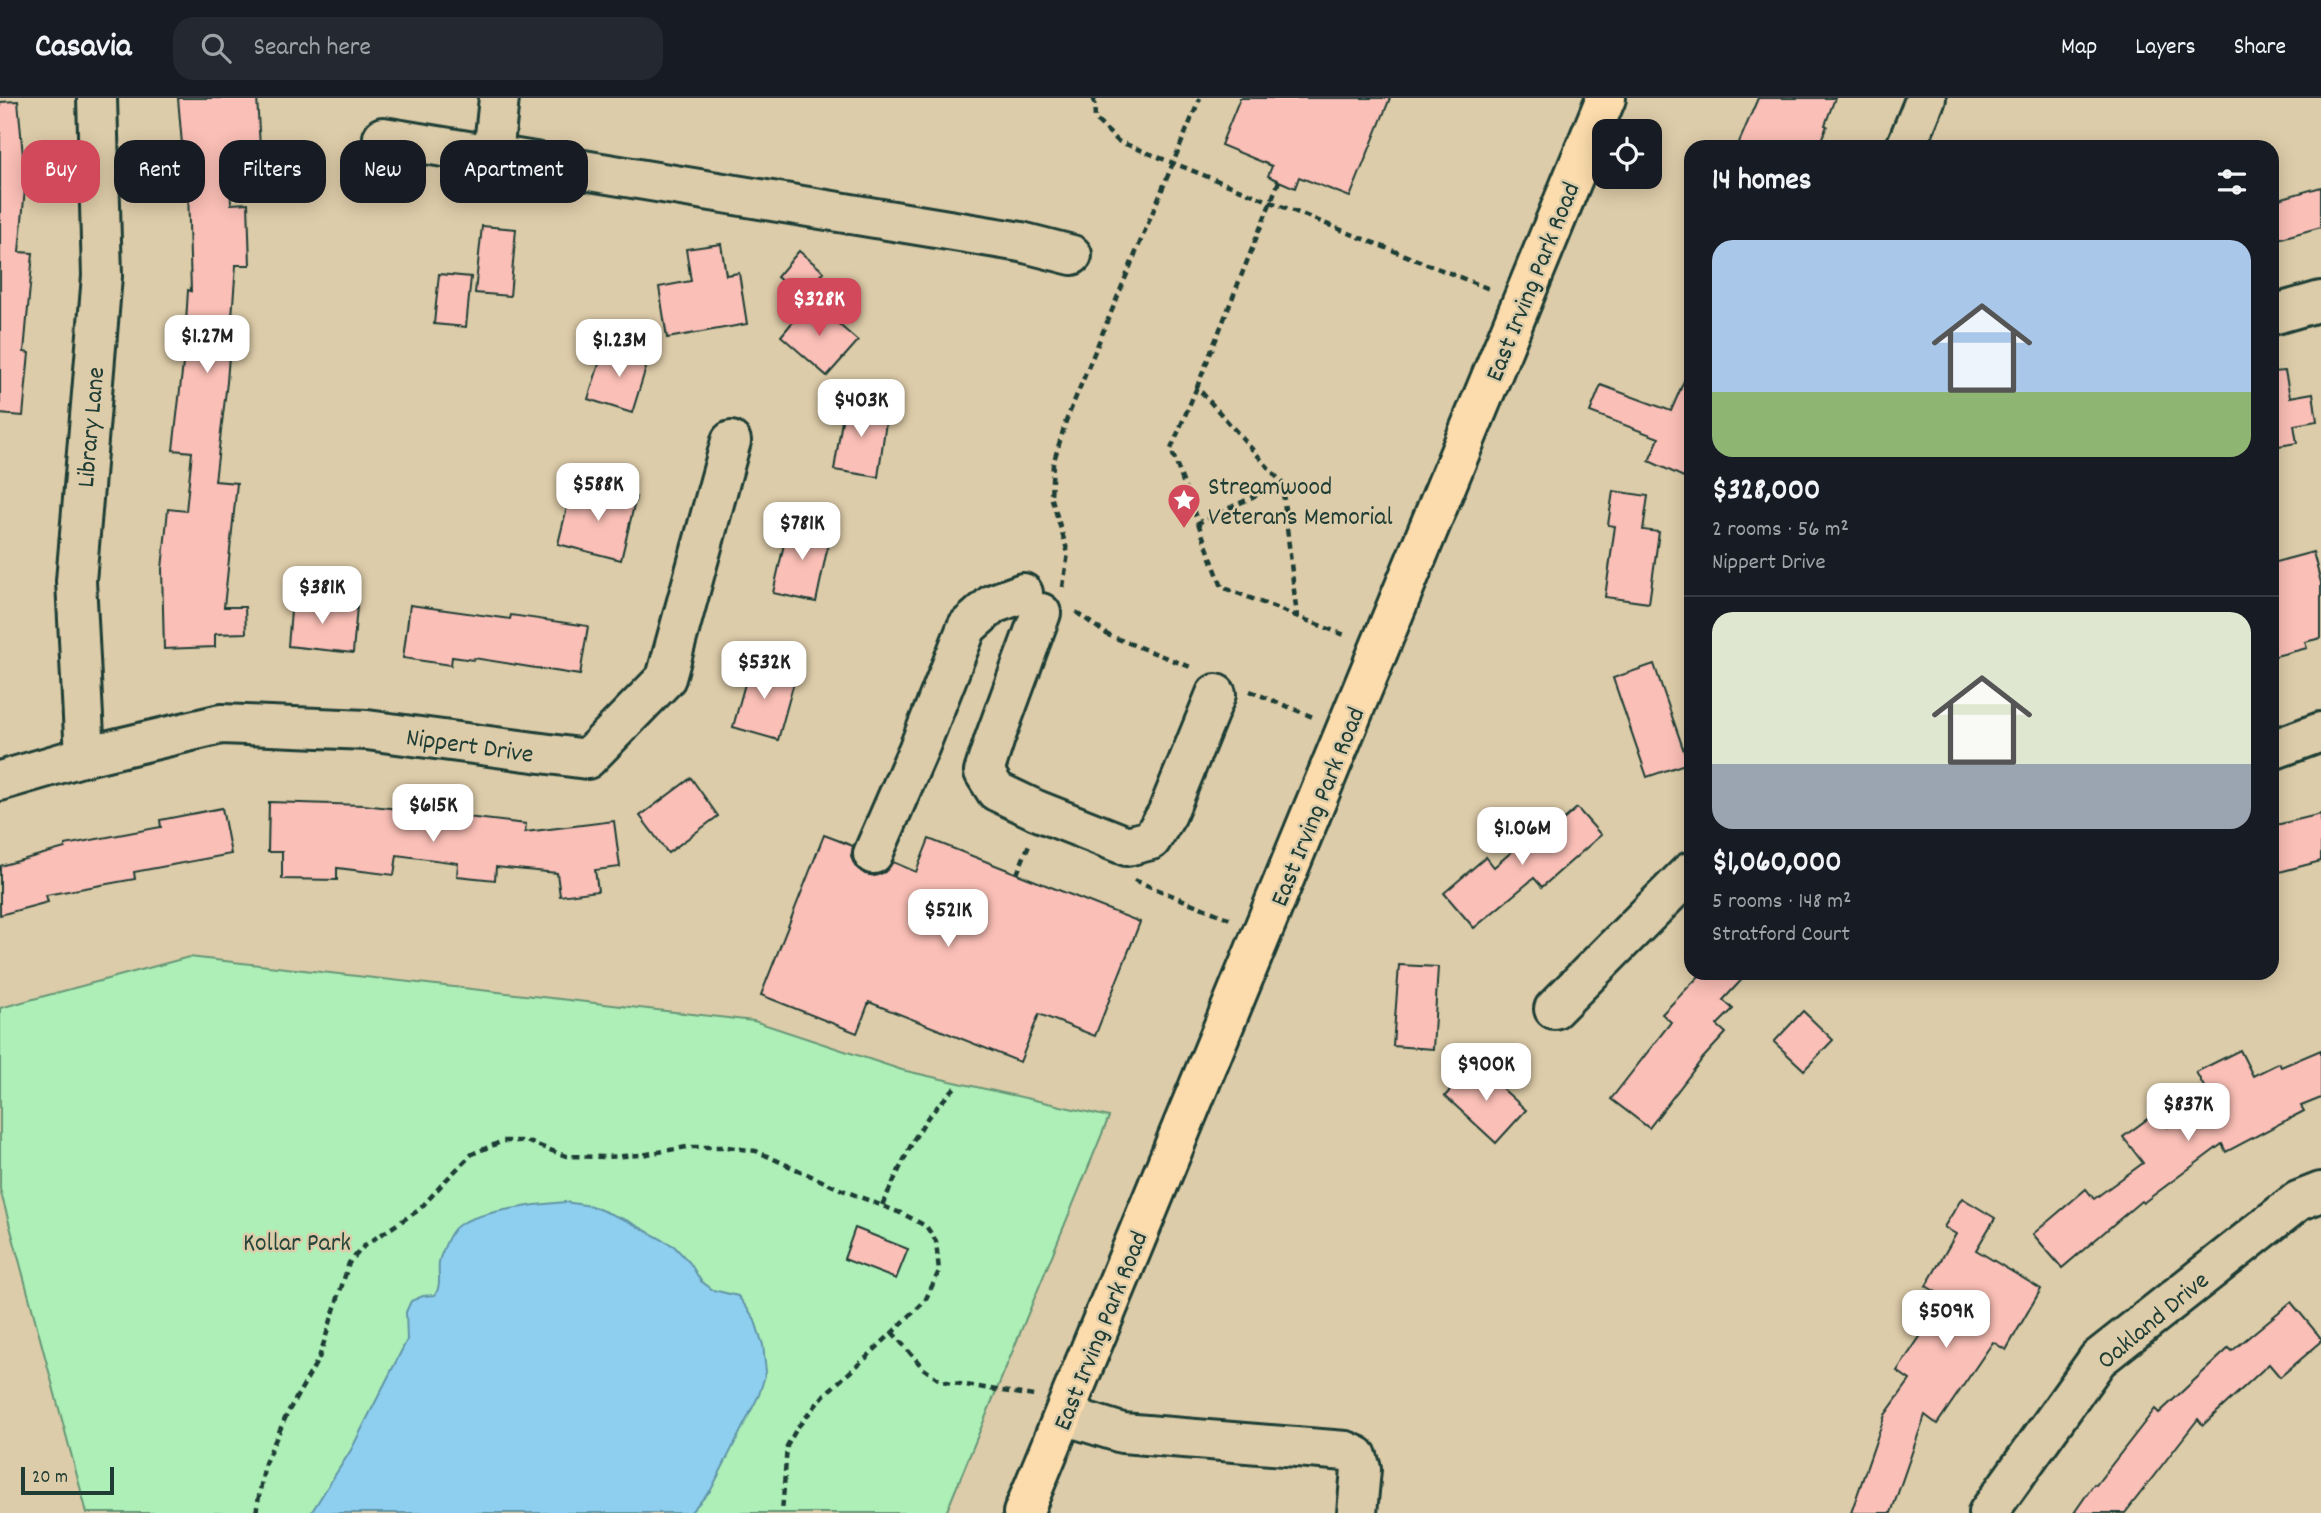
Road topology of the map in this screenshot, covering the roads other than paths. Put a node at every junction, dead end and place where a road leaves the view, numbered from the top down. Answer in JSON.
{"nodes":[{"id":1,"x":97,"y":98,"type":"edge"},
{"id":2,"x":499,"y":98,"type":"edge"},
{"id":3,"x":1606,"y":98,"type":"edge"},
{"id":4,"x":1927,"y":98,"type":"edge"},
{"id":5,"x":383,"y":137,"type":"dead end"},
{"id":6,"x":495,"y":140,"type":"edge"},
{"id":7,"x":1909,"y":140,"type":"edge"},
{"id":8,"x":440,"y":146,"type":"edge"},
{"id":9,"x":588,"y":171,"type":"edge"},
{"id":10,"x":1072,"y":255,"type":"dead end"},
{"id":11,"x":2321,"y":301,"type":"edge"},
{"id":12,"x":2279,"y":313,"type":"edge"},
{"id":13,"x":731,"y":441,"type":"dead end"},
{"id":14,"x":1222,"y":685,"type":"road end"},
{"id":15,"x":2321,"y":732,"type":"edge"},
{"id":16,"x":2279,"y":747,"type":"edge"},
{"id":17,"x":85,"y":756,"type":"junction"},
{"id":18,"x":0,"y":781,"type":"edge"},
{"id":19,"x":873,"y":854,"type":"dead end"},
{"id":20,"x":1684,"y":879,"type":"edge"},
{"id":21,"x":1554,"y":1009,"type":"dead end"},
{"id":22,"x":2321,"y":1192,"type":"edge"},
{"id":23,"x":1067,"y":1409,"type":"junction"},
{"id":24,"x":1024,"y":1513,"type":"edge"},
{"id":25,"x":1357,"y":1513,"type":"edge"},
{"id":26,"x":1988,"y":1513,"type":"edge"}],
"edges":[{"from":1,"to":17,"type":"street","name":"Library Lane"},
{"from":2,"to":6,"type":"street"},
{"from":3,"to":23,"type":"main road","name":"East Irving Park Road"},
{"from":4,"to":7,"type":"street"},
{"from":5,"to":8,"type":"street"},
{"from":9,"to":10,"type":"street"},
{"from":11,"to":12,"type":"street"},
{"from":13,"to":17,"type":"street","name":"Nippert Drive"},
{"from":14,"to":19,"type":"street"},
{"from":15,"to":16,"type":"street"},
{"from":17,"to":18,"type":"street","name":"Nippert Drive"},
{"from":20,"to":21,"type":"street"},
{"from":22,"to":26,"type":"street","name":"Oakland Drive"},
{"from":23,"to":24,"type":"main road","name":"East Irving Park Road"},
{"from":23,"to":25,"type":"street"}]}
